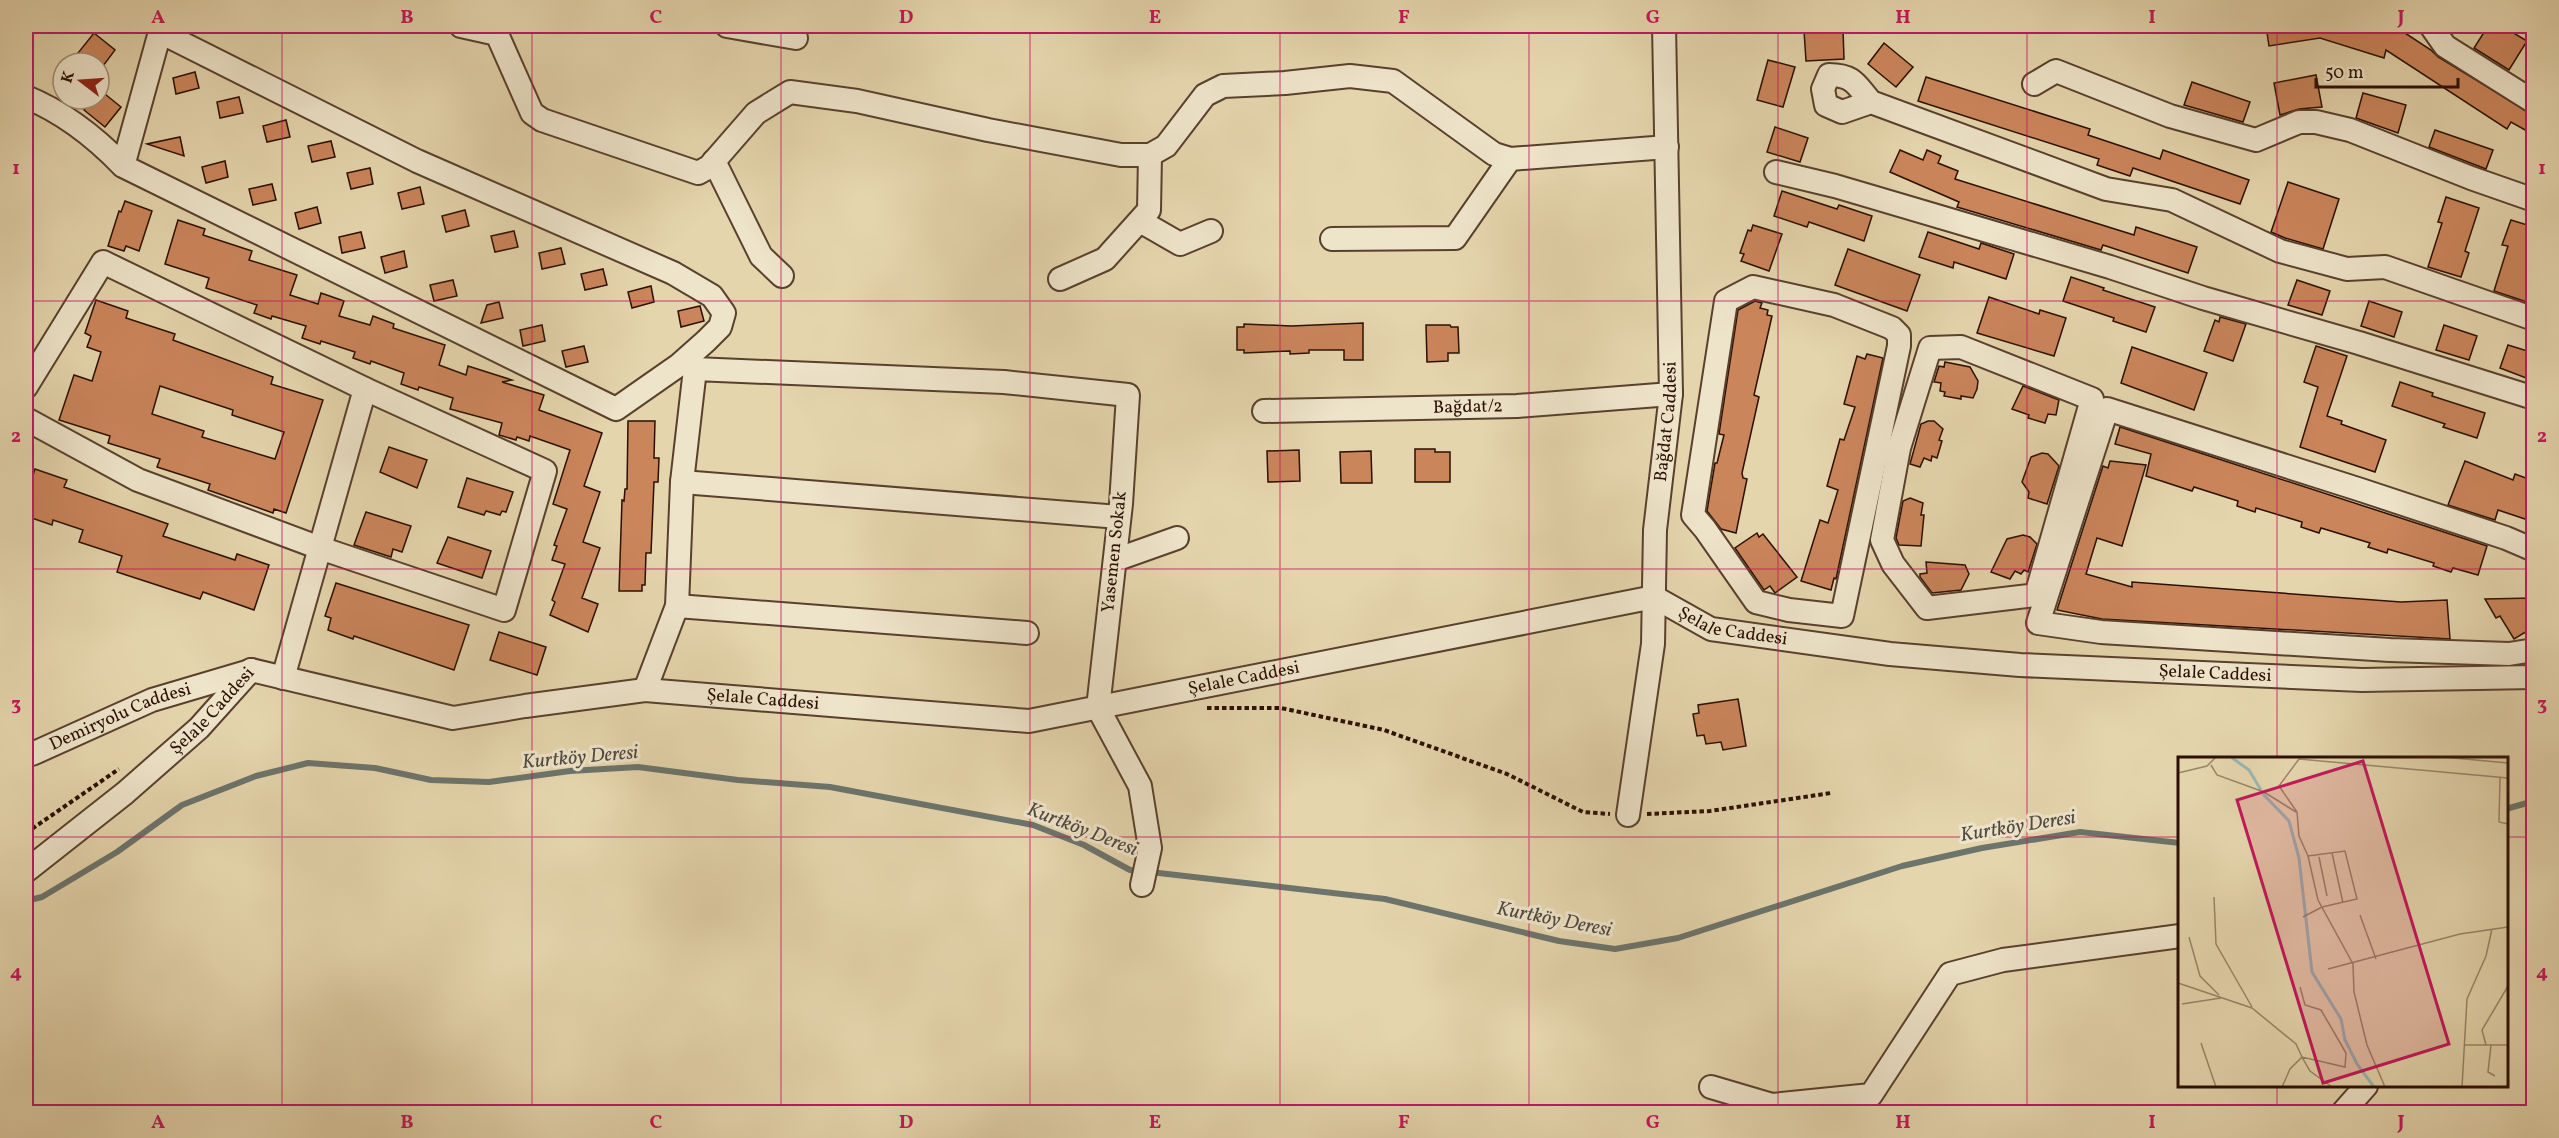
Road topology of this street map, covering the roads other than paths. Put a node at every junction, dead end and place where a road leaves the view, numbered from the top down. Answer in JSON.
{"nodes":[{"id":1,"x":461,"y":26,"type":"edge"},
{"id":2,"x":727,"y":26,"type":"edge"},
{"id":3,"x":1664,"y":26,"type":"edge"},
{"id":4,"x":2431,"y":26,"type":"edge"},
{"id":5,"x":502,"y":30,"type":"edge"},
{"id":6,"x":796,"y":38,"type":"dead end"},
{"id":7,"x":2034,"y":84,"type":"dead end"},
{"id":8,"x":26,"y":97,"type":"edge"},
{"id":9,"x":1871,"y":102,"type":"dead end"},
{"id":10,"x":2534,"y":102,"type":"edge"},
{"id":11,"x":1666,"y":147,"type":"junction"},
{"id":12,"x":1150,"y":154,"type":"junction"},
{"id":13,"x":1510,"y":159,"type":"junction"},
{"id":14,"x":714,"y":161,"type":"junction"},
{"id":15,"x":123,"y":166,"type":"junction"},
{"id":16,"x":1776,"y":172,"type":"dead end"},
{"id":17,"x":2534,"y":200,"type":"edge"},
{"id":18,"x":1140,"y":221,"type":"junction"},
{"id":19,"x":1211,"y":231,"type":"dead end"},
{"id":20,"x":1332,"y":239,"type":"dead end"},
{"id":21,"x":783,"y":276,"type":"dead end"},
{"id":22,"x":1060,"y":279,"type":"dead end"},
{"id":23,"x":2534,"y":319,"type":"edge"},
{"id":24,"x":26,"y":387,"type":"edge"},
{"id":25,"x":365,"y":389,"type":"junction"},
{"id":26,"x":1671,"y":394,"type":"junction"},
{"id":27,"x":2534,"y":398,"type":"edge"},
{"id":28,"x":1264,"y":411,"type":"dead end"},
{"id":29,"x":26,"y":419,"type":"edge"},
{"id":30,"x":682,"y":482,"type":"junction"},
{"id":31,"x":1119,"y":517,"type":"junction"},
{"id":32,"x":1178,"y":538,"type":"dead end"},
{"id":33,"x":320,"y":548,"type":"junction"},
{"id":34,"x":2534,"y":550,"type":"edge"},
{"id":35,"x":1115,"y":560,"type":"junction"},
{"id":36,"x":1654,"y":597,"type":"junction"},
{"id":37,"x":677,"y":606,"type":"junction"},
{"id":38,"x":1927,"y":608,"type":"joint"},
{"id":39,"x":1789,"y":610,"type":"joint"},
{"id":40,"x":1027,"y":633,"type":"dead end"},
{"id":41,"x":2534,"y":650,"type":"edge"},
{"id":42,"x":251,"y":670,"type":"junction"},
{"id":43,"x":2534,"y":677,"type":"edge"},
{"id":44,"x":283,"y":678,"type":"junction"},
{"id":45,"x":645,"y":690,"type":"junction"},
{"id":46,"x":1098,"y":708,"type":"junction"},
{"id":47,"x":26,"y":754,"type":"edge"},
{"id":48,"x":1628,"y":815,"type":"road end"},
{"id":49,"x":26,"y":871,"type":"edge"},
{"id":50,"x":1142,"y":885,"type":"dead end"},
{"id":51,"x":2178,"y":936,"type":"edge"},
{"id":52,"x":1711,"y":1087,"type":"dead end"},
{"id":53,"x":2365,"y":1087,"type":"edge"},
{"id":54,"x":2343,"y":1113,"type":"edge"}],
"edges":[{"from":1,"to":5,"type":"street"},
{"from":2,"to":6,"type":"street"},
{"from":3,"to":11,"type":"street","name":"Bağdat Caddesi"},
{"from":4,"to":10,"type":"street"},
{"from":5,"to":14,"type":"street"},
{"from":7,"to":17,"type":"street"},
{"from":8,"to":15,"type":"street"},
{"from":9,"to":23,"type":"street"},
{"from":11,"to":13,"type":"street"},
{"from":11,"to":26,"type":"street","name":"Bağdat Caddesi"},
{"from":12,"to":13,"type":"street"},
{"from":12,"to":14,"type":"street"},
{"from":12,"to":18,"type":"street"},
{"from":13,"to":20,"type":"street"},
{"from":14,"to":21,"type":"street"},
{"from":15,"to":15,"type":"street"},
{"from":16,"to":27,"type":"street"},
{"from":18,"to":19,"type":"street"},
{"from":18,"to":22,"type":"street"},
{"from":24,"to":25,"type":"street"},
{"from":25,"to":33,"type":"street"},
{"from":25,"to":33,"type":"street"},
{"from":26,"to":28,"type":"street","name":"Bağdat/2"},
{"from":26,"to":36,"type":"street","name":"Bağdat Caddesi"},
{"from":29,"to":33,"type":"street"},
{"from":30,"to":31,"type":"street"},
{"from":30,"to":31,"type":"street","name":"Yasemen Sokak"},
{"from":30,"to":37,"type":"street"},
{"from":31,"to":35,"type":"street","name":"Yasemen Sokak"},
{"from":32,"to":35,"type":"street"},
{"from":33,"to":44,"type":"street"},
{"from":34,"to":41,"type":"street"},
{"from":35,"to":46,"type":"street","name":"Yasemen Sokak"},
{"from":36,"to":43,"type":"street","name":"Şelale Caddesi"},
{"from":36,"to":46,"type":"street","name":"Şelale Caddesi"},
{"from":36,"to":48,"type":"street","name":"Bağdat Caddesi"},
{"from":37,"to":40,"type":"street"},
{"from":37,"to":45,"type":"street"},
{"from":38,"to":38,"type":"street"},
{"from":39,"to":39,"type":"street"},
{"from":42,"to":44,"type":"street","name":"Şelale Caddesi"},
{"from":42,"to":47,"type":"street","name":"Demiryolu Caddesi"},
{"from":42,"to":49,"type":"street","name":"Şelale Caddesi"},
{"from":44,"to":45,"type":"street","name":"Şelale Caddesi"},
{"from":45,"to":46,"type":"street","name":"Şelale Caddesi"},
{"from":46,"to":50,"type":"street"},
{"from":51,"to":52,"type":"street"},
{"from":53,"to":54,"type":"street"}]}
